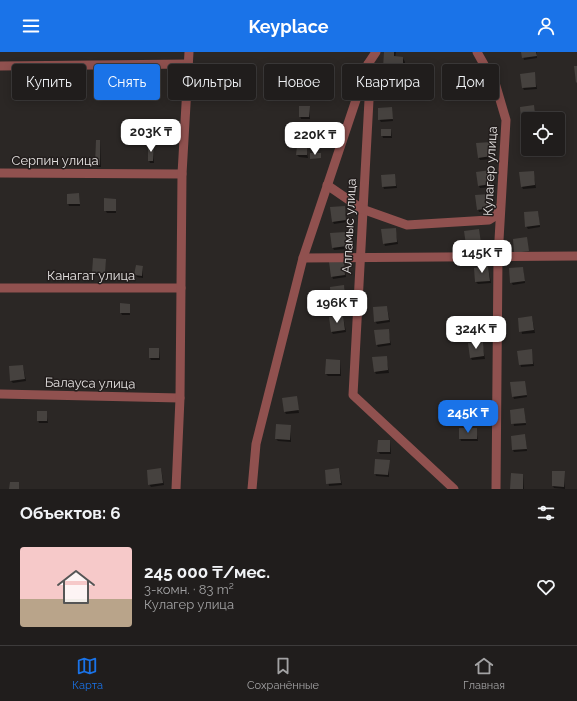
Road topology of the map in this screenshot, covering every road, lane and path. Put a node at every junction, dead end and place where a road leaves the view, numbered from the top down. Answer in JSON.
{"nodes":[{"id":1,"x":189,"y":52,"type":"edge"},
{"id":2,"x":376,"y":52,"type":"edge"},
{"id":3,"x":477,"y":52,"type":"edge"},
{"id":4,"x":168,"y":64,"type":"edge"},
{"id":5,"x":188,"y":64,"type":"edge"},
{"id":6,"x":368,"y":64,"type":"edge"},
{"id":7,"x":0,"y":66,"type":"edge"},
{"id":8,"x":186,"y":100,"type":"edge"},
{"id":9,"x":356,"y":100,"type":"edge"},
{"id":10,"x":369,"y":100,"type":"edge"},
{"id":11,"x":0,"y":173,"type":"edge"},
{"id":12,"x":182,"y":174,"type":"junction"},
{"id":13,"x":327,"y":185,"type":"junction"},
{"id":14,"x":502,"y":202,"type":"junction"},
{"id":15,"x":362,"y":209,"type":"junction"},
{"id":16,"x":577,"y":256,"type":"edge"},
{"id":17,"x":498,"y":257,"type":"junction"},
{"id":18,"x":303,"y":258,"type":"junction"},
{"id":19,"x":360,"y":259,"type":"junction"},
{"id":20,"x":0,"y":288,"type":"edge"},
{"id":21,"x":181,"y":288,"type":"junction"},
{"id":22,"x":0,"y":394,"type":"edge"},
{"id":23,"x":180,"y":398,"type":"junction"},
{"id":24,"x":176,"y":489,"type":"edge"},
{"id":25,"x":252,"y":489,"type":"edge"},
{"id":26,"x":454,"y":489,"type":"edge"},
{"id":27,"x":496,"y":489,"type":"edge"}],
"edges":[{"from":1,"to":5,"type":"street"},
{"from":2,"to":6,"type":"street"},
{"from":3,"to":14,"type":"street","name":"Кулагер улица"},
{"from":4,"to":7,"type":"street"},
{"from":8,"to":12,"type":"street"},
{"from":9,"to":13,"type":"street"},
{"from":10,"to":15,"type":"street","name":"Алпамыс улица"},
{"from":11,"to":12,"type":"street","name":"Серпин улица"},
{"from":12,"to":21,"type":"street"},
{"from":13,"to":15,"type":"street"},
{"from":13,"to":18,"type":"street"},
{"from":14,"to":15,"type":"street"},
{"from":14,"to":17,"type":"street","name":"Кулагер улица"},
{"from":15,"to":19,"type":"street","name":"Алпамыс улица"},
{"from":16,"to":17,"type":"street"},
{"from":17,"to":19,"type":"street"},
{"from":17,"to":27,"type":"street","name":"Кулагер улица"},
{"from":18,"to":19,"type":"street"},
{"from":18,"to":25,"type":"street"},
{"from":19,"to":26,"type":"street","name":"Алпамыс улица"},
{"from":20,"to":21,"type":"street","name":"Канагат улица"},
{"from":21,"to":23,"type":"street"},
{"from":22,"to":23,"type":"street","name":"Балауса улица"},
{"from":23,"to":24,"type":"street"}]}
